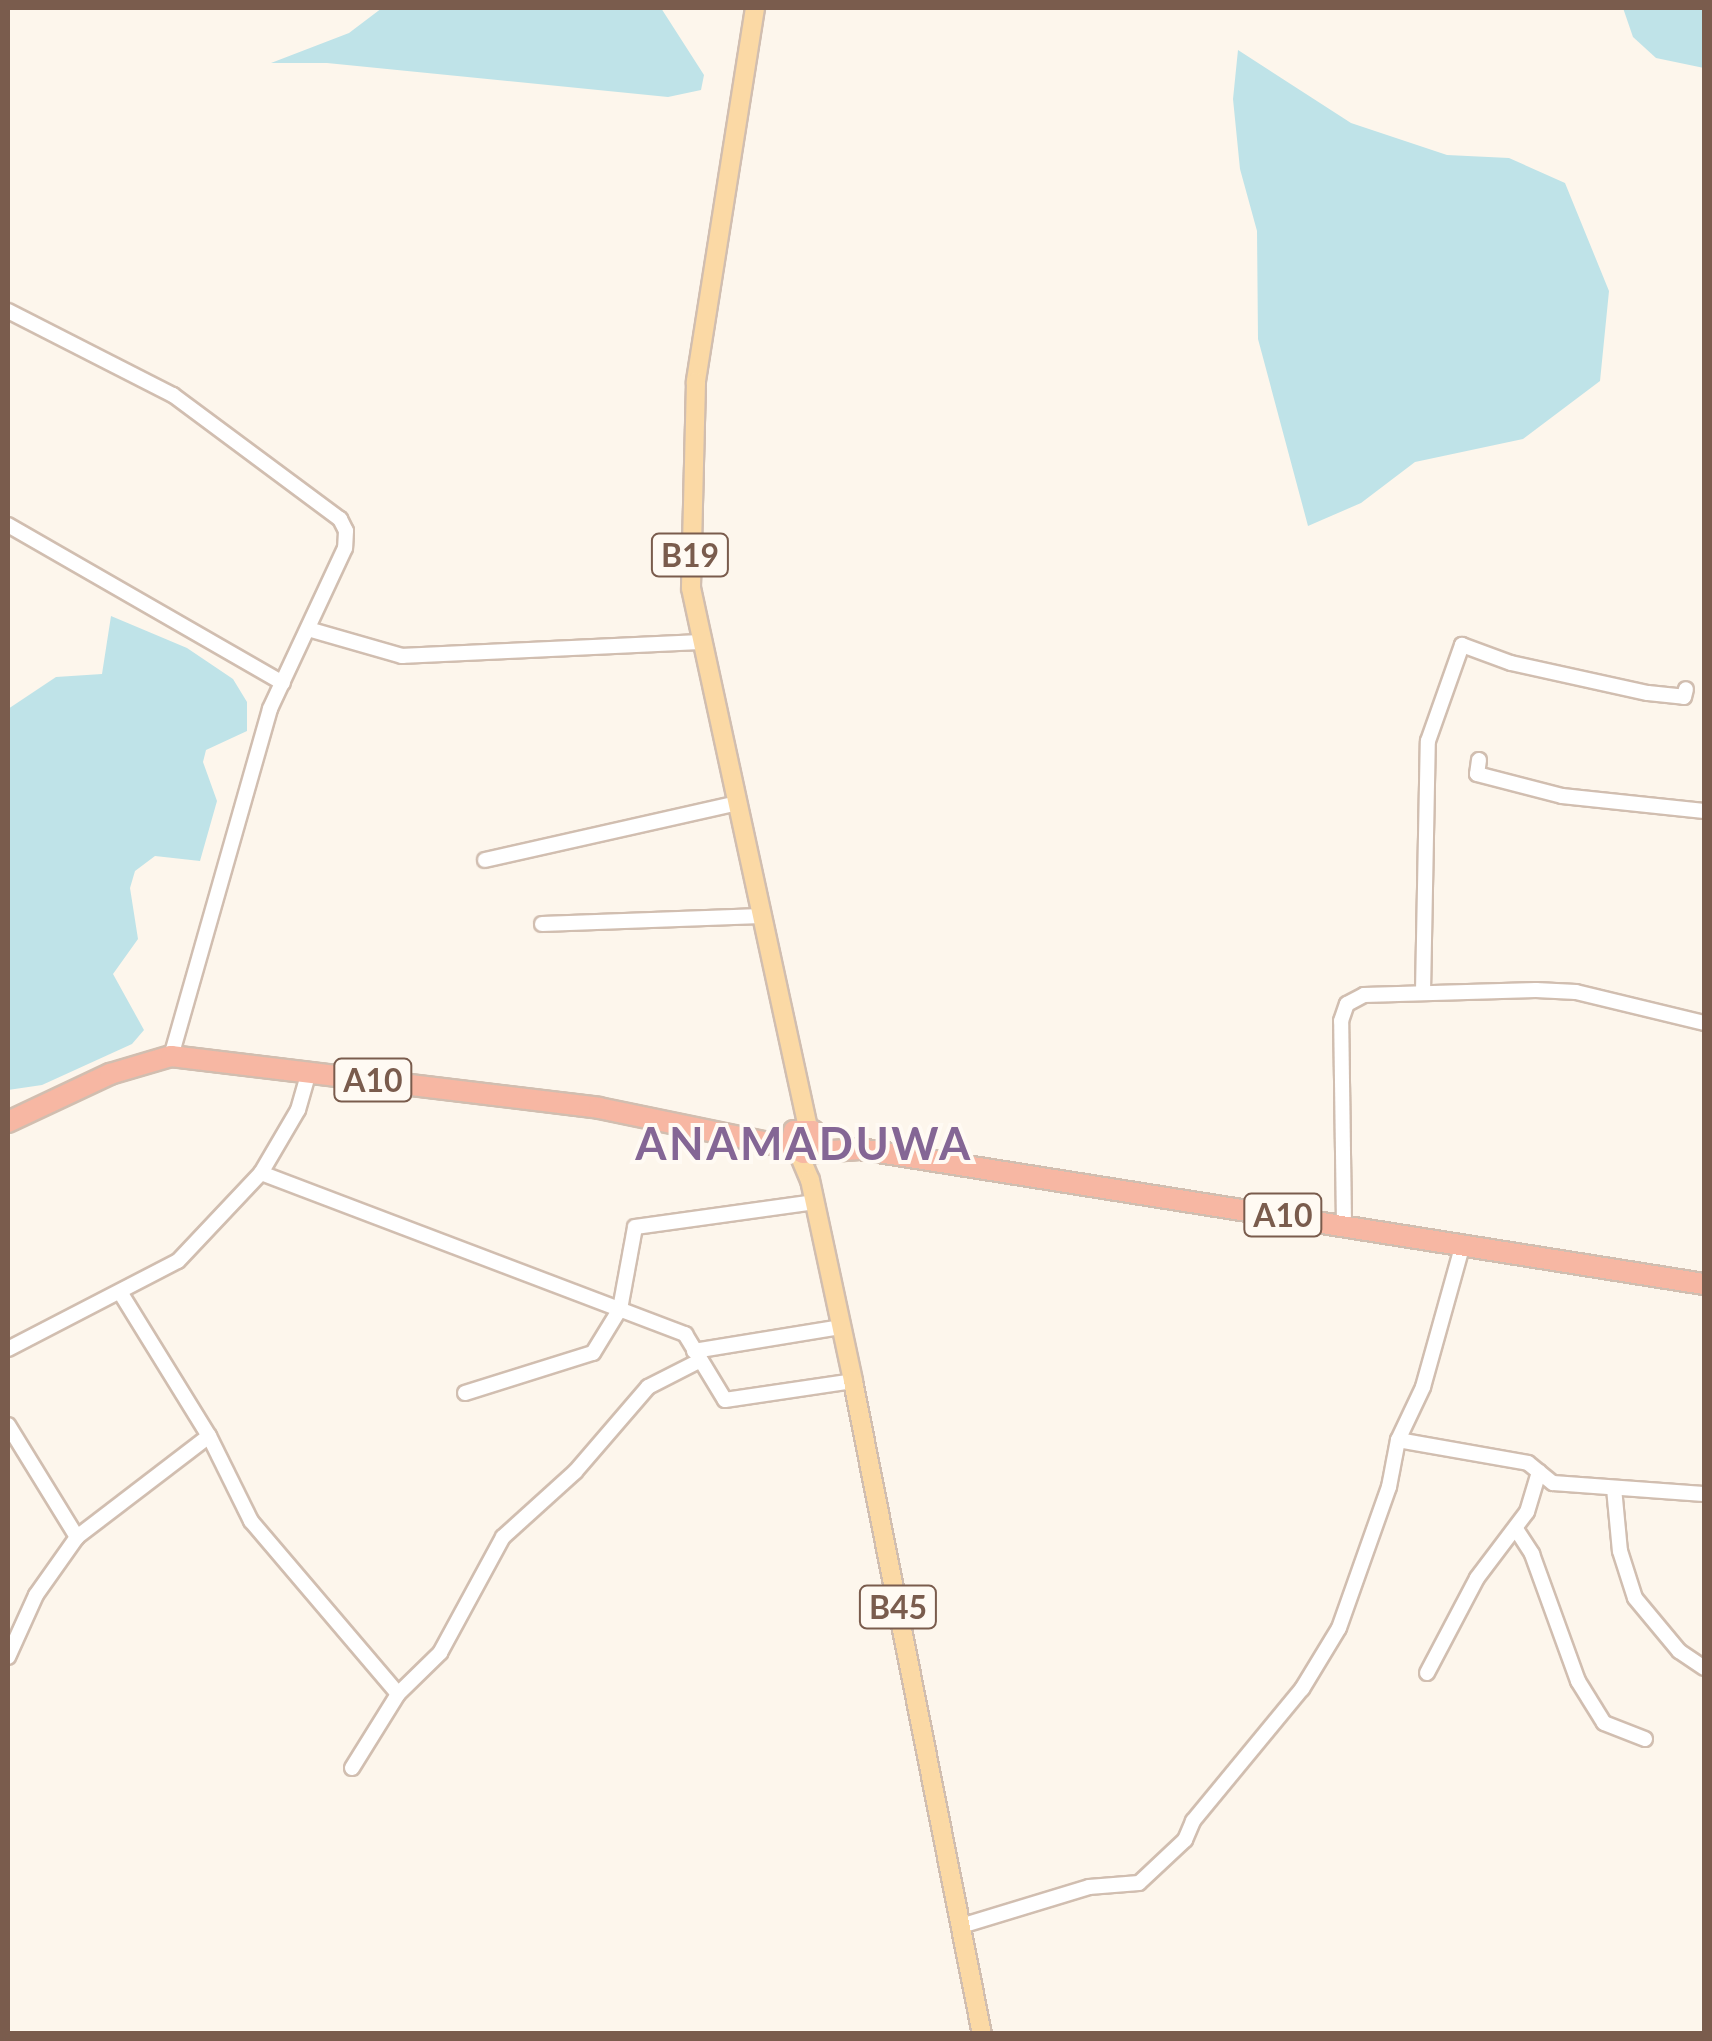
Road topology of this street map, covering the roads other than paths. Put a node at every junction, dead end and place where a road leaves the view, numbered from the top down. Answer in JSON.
{"nodes":[{"id":1,"x":755,"y":8,"type":"edge"},
{"id":2,"x":8,"y":311,"type":"edge"},
{"id":3,"x":8,"y":526,"type":"edge"},
{"id":4,"x":308,"y":628,"type":"junction"},
{"id":5,"x":699,"y":642,"type":"junction"},
{"id":6,"x":283,"y":683,"type":"junction"},
{"id":7,"x":1686,"y":689,"type":"dead end"},
{"id":8,"x":1478,"y":760,"type":"dead end"},
{"id":9,"x":734,"y":804,"type":"junction"},
{"id":10,"x":1704,"y":811,"type":"edge"},
{"id":11,"x":485,"y":860,"type":"dead end"},
{"id":12,"x":761,"y":916,"type":"junction"},
{"id":13,"x":542,"y":924,"type":"dead end"},
{"id":14,"x":1423,"y":992,"type":"junction"},
{"id":15,"x":1704,"y":1022,"type":"edge"},
{"id":16,"x":171,"y":1056,"type":"junction"},
{"id":17,"x":310,"y":1072,"type":"junction"},
{"id":18,"x":8,"y":1122,"type":"edge"},
{"id":19,"x":803,"y":1140,"type":"junction"},
{"id":20,"x":261,"y":1172,"type":"junction"},
{"id":21,"x":814,"y":1202,"type":"junction"},
{"id":22,"x":1344,"y":1224,"type":"junction"},
{"id":23,"x":1463,"y":1244,"type":"junction"},
{"id":24,"x":1704,"y":1284,"type":"edge"},
{"id":25,"x":120,"y":1292,"type":"junction"},
{"id":26,"x":620,"y":1309,"type":"junction"},
{"id":27,"x":840,"y":1327,"type":"junction"},
{"id":28,"x":8,"y":1348,"type":"edge"},
{"id":29,"x":696,"y":1356,"type":"junction"},
{"id":30,"x":854,"y":1382,"type":"junction"},
{"id":31,"x":464,"y":1393,"type":"dead end"},
{"id":32,"x":8,"y":1425,"type":"edge"},
{"id":33,"x":209,"y":1436,"type":"junction"},
{"id":34,"x":1398,"y":1440,"type":"junction"},
{"id":35,"x":1538,"y":1472,"type":"junction"},
{"id":36,"x":1614,"y":1488,"type":"junction"},
{"id":37,"x":1704,"y":1494,"type":"edge"},
{"id":38,"x":1516,"y":1529,"type":"junction"},
{"id":39,"x":77,"y":1537,"type":"junction"},
{"id":40,"x":8,"y":1658,"type":"edge"},
{"id":41,"x":1704,"y":1668,"type":"edge"},
{"id":42,"x":1427,"y":1673,"type":"dead end"},
{"id":43,"x":398,"y":1694,"type":"junction"},
{"id":44,"x":1646,"y":1740,"type":"dead end"},
{"id":45,"x":352,"y":1768,"type":"dead end"},
{"id":46,"x":961,"y":1926,"type":"junction"},
{"id":47,"x":982,"y":2034,"type":"edge"}],
"edges":[{"from":1,"to":5,"type":"main road","number":"B19"},
{"from":2,"to":4,"type":"street"},
{"from":3,"to":6,"type":"street"},
{"from":4,"to":5,"type":"street"},
{"from":4,"to":6,"type":"street"},
{"from":5,"to":9,"type":"main road","number":"B19"},
{"from":6,"to":16,"type":"street"},
{"from":7,"to":14,"type":"street"},
{"from":8,"to":10,"type":"street"},
{"from":9,"to":11,"type":"street"},
{"from":9,"to":12,"type":"main road","number":"B19"},
{"from":12,"to":13,"type":"street"},
{"from":12,"to":19,"type":"main road","number":"B19"},
{"from":14,"to":15,"type":"street"},
{"from":14,"to":22,"type":"street"},
{"from":16,"to":17,"type":"highway","number":"A10"},
{"from":16,"to":18,"type":"highway","number":"A10"},
{"from":17,"to":19,"type":"highway","number":"A10"},
{"from":17,"to":20,"type":"street"},
{"from":19,"to":21,"type":"main road","number":"B45"},
{"from":19,"to":22,"type":"highway","number":"A10"},
{"from":20,"to":25,"type":"street"},
{"from":20,"to":26,"type":"street"},
{"from":21,"to":26,"type":"street"},
{"from":21,"to":27,"type":"main road","number":"B45"},
{"from":22,"to":23,"type":"highway","number":"A10"},
{"from":23,"to":24,"type":"highway","number":"A10"},
{"from":23,"to":34,"type":"street"},
{"from":25,"to":28,"type":"street"},
{"from":25,"to":33,"type":"street"},
{"from":26,"to":29,"type":"street"},
{"from":26,"to":31,"type":"street"},
{"from":27,"to":29,"type":"street"},
{"from":27,"to":30,"type":"main road","number":"B45"},
{"from":29,"to":30,"type":"street"},
{"from":29,"to":43,"type":"street"},
{"from":30,"to":46,"type":"main road","number":"B45"},
{"from":32,"to":39,"type":"street"},
{"from":33,"to":39,"type":"street"},
{"from":33,"to":43,"type":"street"},
{"from":34,"to":35,"type":"street"},
{"from":34,"to":46,"type":"street"},
{"from":35,"to":36,"type":"street"},
{"from":35,"to":38,"type":"street"},
{"from":36,"to":37,"type":"street"},
{"from":36,"to":41,"type":"street"},
{"from":38,"to":42,"type":"street"},
{"from":38,"to":44,"type":"street"},
{"from":39,"to":40,"type":"street"},
{"from":43,"to":45,"type":"street"},
{"from":46,"to":47,"type":"main road","number":"B45"}]}
